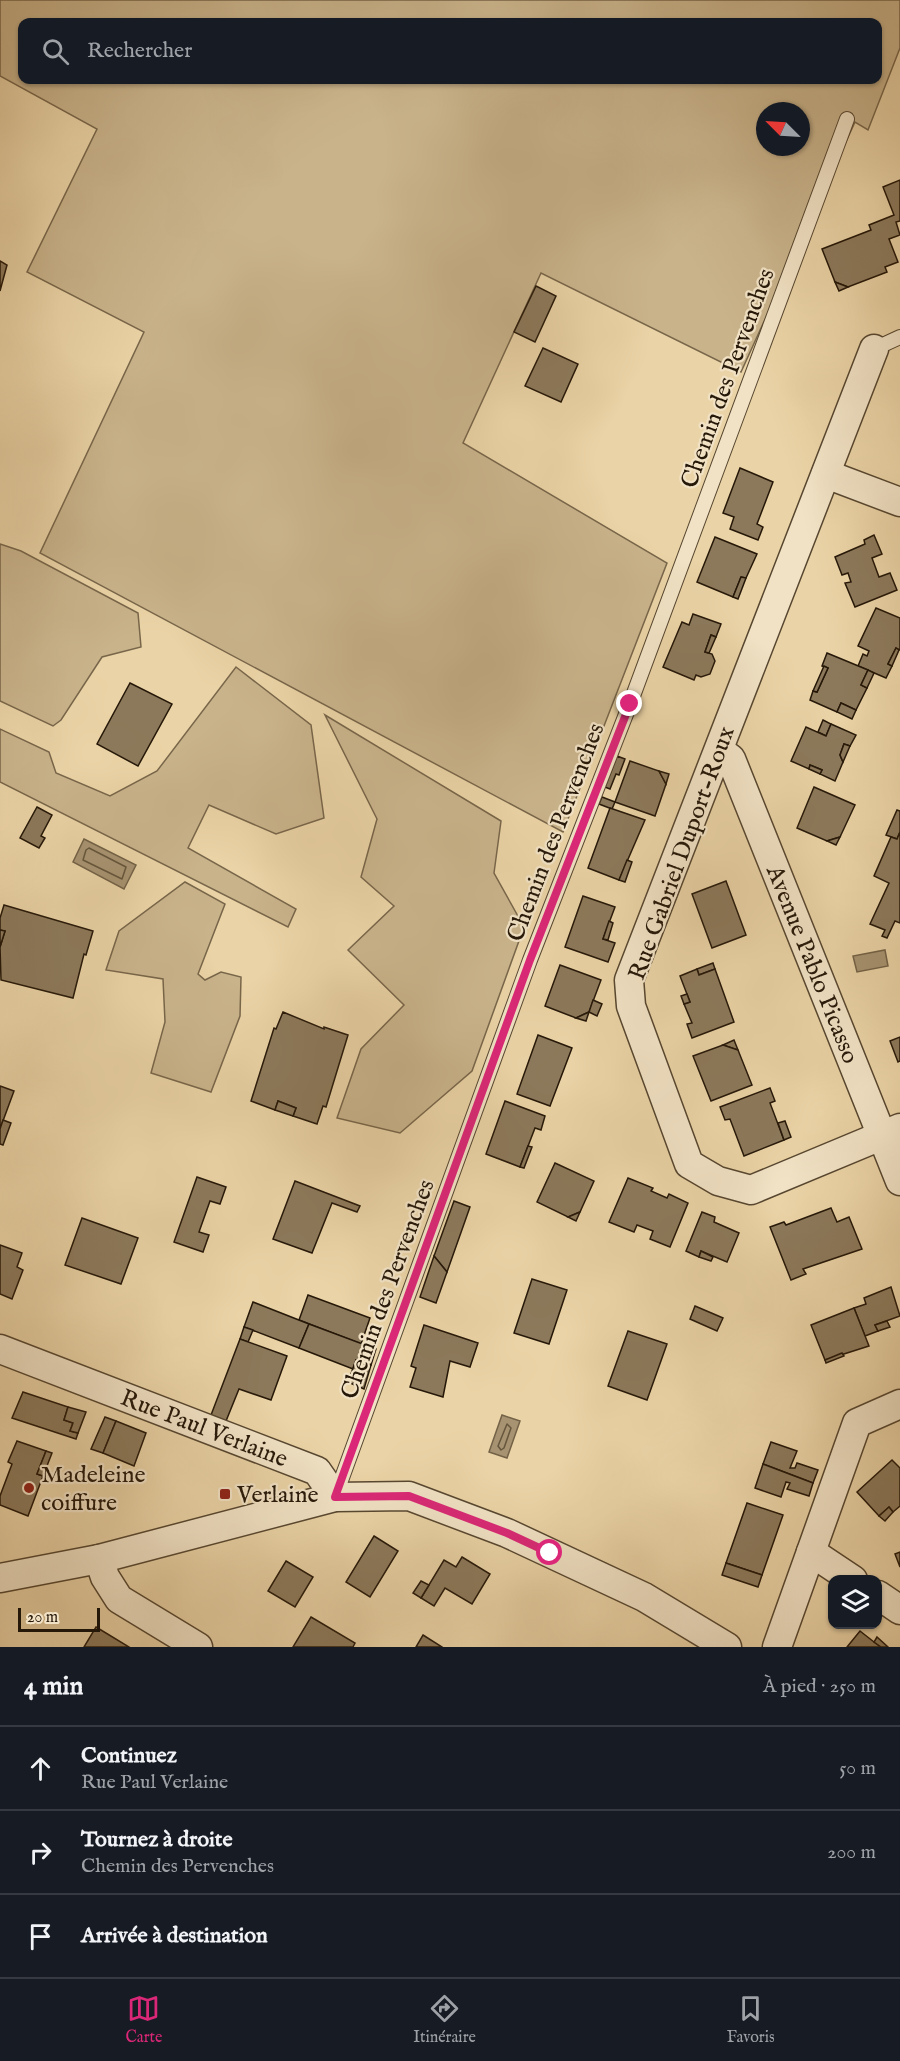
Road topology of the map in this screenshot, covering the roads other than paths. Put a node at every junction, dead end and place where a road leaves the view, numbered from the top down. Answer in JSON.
{"nodes":[{"id":1,"x":848,"y":119,"type":"dead end"},
{"id":2,"x":900,"y":337,"type":"edge"},
{"id":3,"x":874,"y":349,"type":"joint"},
{"id":4,"x":826,"y":474,"type":"junction"},
{"id":5,"x":900,"y":502,"type":"edge"},
{"id":6,"x":719,"y":750,"type":"junction"},
{"id":7,"x":891,"y":1132,"type":"edge"},
{"id":8,"x":900,"y":1181,"type":"edge"},
{"id":9,"x":0,"y":1349,"type":"edge"},
{"id":10,"x":900,"y":1404,"type":"edge"},
{"id":11,"x":335,"y":1497,"type":"junction"},
{"id":12,"x":811,"y":1552,"type":"junction"},
{"id":13,"x":99,"y":1559,"type":"junction"},
{"id":14,"x":846,"y":1575,"type":"edge"},
{"id":15,"x":0,"y":1578,"type":"edge"},
{"id":16,"x":882,"y":1598,"type":"edge"},
{"id":17,"x":900,"y":1610,"type":"edge"},
{"id":18,"x":198,"y":1647,"type":"edge"},
{"id":19,"x":727,"y":1647,"type":"edge"},
{"id":20,"x":777,"y":1647,"type":"edge"}],
"edges":[{"from":1,"to":11,"type":"lane","name":"Chemin des Pervenches"},
{"from":2,"to":3,"type":"lane"},
{"from":3,"to":4,"type":"street","name":"Rue Gabriel Duport-Roux"},
{"from":4,"to":5,"type":"street"},
{"from":4,"to":6,"type":"street","name":"Rue Gabriel Duport-Roux"},
{"from":6,"to":7,"type":"street","name":"Avenue Pablo Picasso"},
{"from":6,"to":7,"type":"street","name":"Rue Gabriel Duport-Roux"},
{"from":7,"to":8,"type":"street","name":"Avenue Pablo Picasso"},
{"from":9,"to":11,"type":"street","name":"Rue Paul Verlaine"},
{"from":10,"to":12,"type":"street"},
{"from":11,"to":13,"type":"street"},
{"from":11,"to":19,"type":"street"},
{"from":12,"to":14,"type":"street"},
{"from":12,"to":20,"type":"street"},
{"from":13,"to":15,"type":"street"},
{"from":13,"to":18,"type":"street"},
{"from":16,"to":17,"type":"street"}]}
